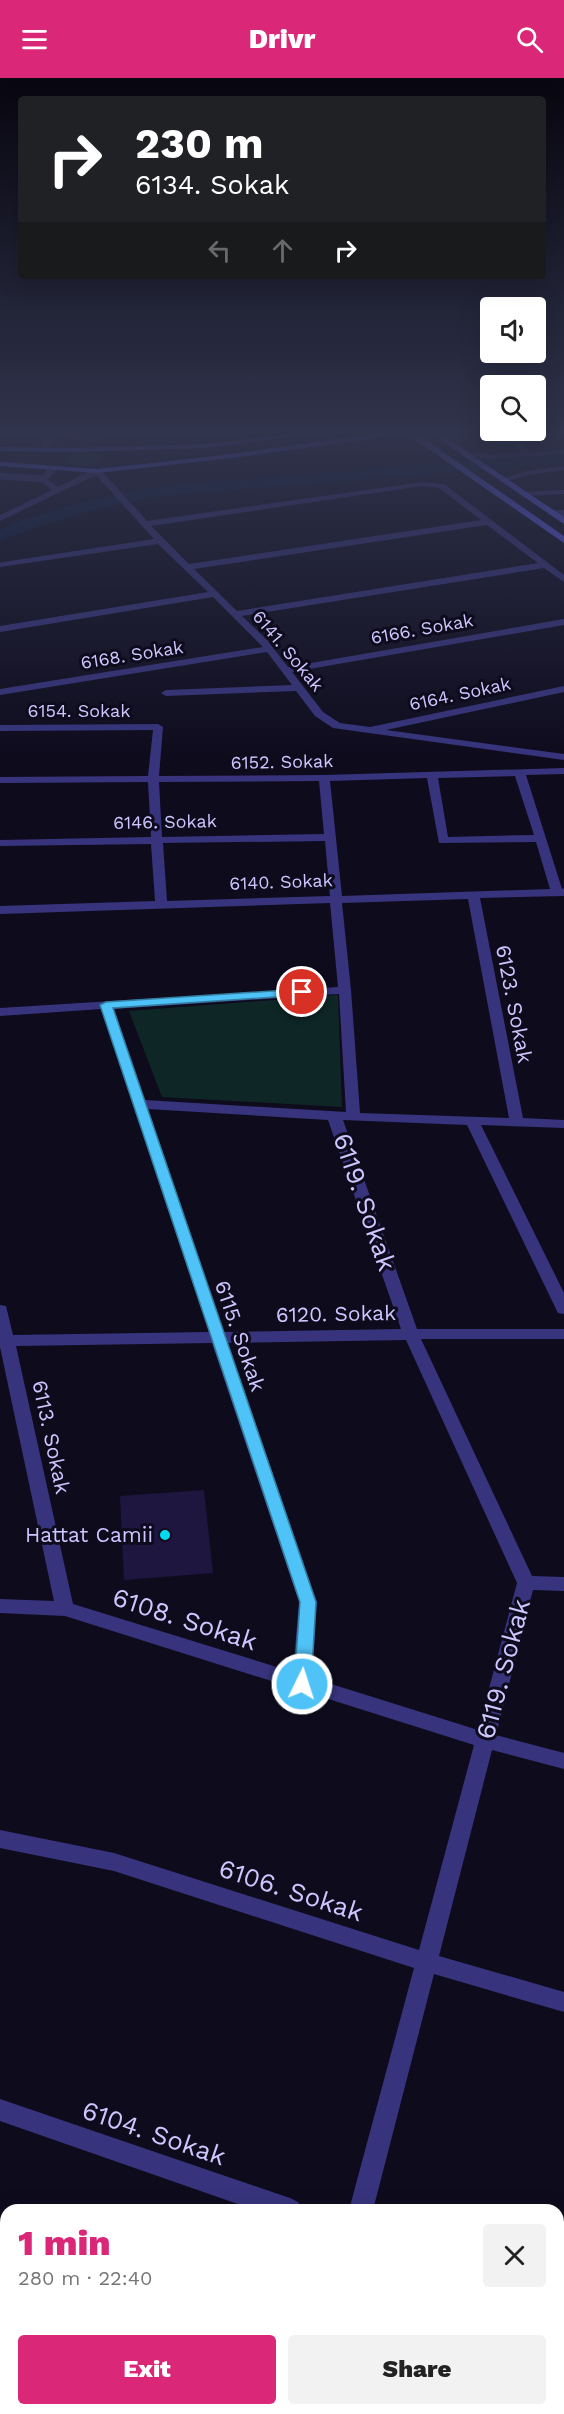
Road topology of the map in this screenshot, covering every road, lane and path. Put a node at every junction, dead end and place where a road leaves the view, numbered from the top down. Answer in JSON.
{"nodes":[{"id":1,"x":368,"y":540,"type":"edge"},
{"id":2,"x":512,"y":540,"type":"edge"},
{"id":3,"x":161,"y":541,"type":"joint"},
{"id":4,"x":3,"y":565,"type":"dead end"},
{"id":5,"x":545,"y":565,"type":"junction"},
{"id":6,"x":187,"y":567,"type":"junction"},
{"id":7,"x":564,"y":579,"type":"edge"},
{"id":8,"x":215,"y":594,"type":"junction"},
{"id":9,"x":235,"y":614,"type":"junction"},
{"id":10,"x":564,"y":622,"type":"edge"},
{"id":11,"x":0,"y":628,"type":"edge"},
{"id":12,"x":269,"y":649,"type":"junction"},
{"id":13,"x":285,"y":670,"type":"junction"},
{"id":14,"x":299,"y":688,"type":"junction"},
{"id":15,"x":564,"y":689,"type":"edge"},
{"id":16,"x":0,"y":692,"type":"edge"},
{"id":17,"x":165,"y":693,"type":"dead end"},
{"id":18,"x":0,"y":728,"type":"edge"},
{"id":19,"x":363,"y":731,"type":"junction"},
{"id":20,"x":564,"y":757,"type":"edge"},
{"id":21,"x":564,"y":771,"type":"edge"},
{"id":22,"x":520,"y":773,"type":"junction"},
{"id":23,"x":432,"y":775,"type":"junction"},
{"id":24,"x":324,"y":778,"type":"junction"},
{"id":25,"x":0,"y":780,"type":"edge"},
{"id":26,"x":153,"y":780,"type":"junction"},
{"id":27,"x":330,"y":837,"type":"junction"},
{"id":28,"x":540,"y":838,"type":"junction"},
{"id":29,"x":157,"y":840,"type":"junction"},
{"id":30,"x":0,"y":843,"type":"edge"},
{"id":31,"x":561,"y":892,"type":"edge"},
{"id":32,"x":473,"y":894,"type":"junction"},
{"id":33,"x":336,"y":898,"type":"junction"},
{"id":34,"x":161,"y":904,"type":"junction"},
{"id":35,"x":0,"y":910,"type":"edge"},
{"id":36,"x":345,"y":990,"type":"junction"},
{"id":37,"x":106,"y":1005,"type":"junction"},
{"id":38,"x":0,"y":1012,"type":"edge"},
{"id":39,"x":139,"y":1104,"type":"junction"},
{"id":40,"x":343,"y":1117,"type":"junction"},
{"id":41,"x":472,"y":1121,"type":"junction"},
{"id":42,"x":517,"y":1122,"type":"junction"},
{"id":43,"x":564,"y":1124,"type":"edge"},
{"id":44,"x":564,"y":1309,"type":"edge"},
{"id":45,"x":0,"y":1310,"type":"edge"},
{"id":46,"x":411,"y":1334,"type":"junction"},
{"id":47,"x":564,"y":1335,"type":"edge"},
{"id":48,"x":218,"y":1337,"type":"junction"},
{"id":49,"x":3,"y":1341,"type":"edge"},
{"id":50,"x":526,"y":1583,"type":"junction"},
{"id":51,"x":564,"y":1584,"type":"edge"},
{"id":52,"x":0,"y":1606,"type":"edge"},
{"id":53,"x":65,"y":1609,"type":"junction"},
{"id":54,"x":302,"y":1684,"type":"junction"},
{"id":55,"x":485,"y":1740,"type":"junction"},
{"id":56,"x":564,"y":1761,"type":"edge"},
{"id":57,"x":0,"y":1839,"type":"edge"},
{"id":58,"x":426,"y":1962,"type":"junction"},
{"id":59,"x":564,"y":2002,"type":"edge"},
{"id":60,"x":0,"y":2110,"type":"edge"},
{"id":61,"x":273,"y":2204,"type":"edge"},
{"id":62,"x":363,"y":2204,"type":"edge"}],
"edges":[{"from":1,"to":6,"type":"street"},
{"from":2,"to":5,"type":"street"},
{"from":3,"to":4,"type":"street"},
{"from":3,"to":6,"type":"street","name":"6141. Sokak"},
{"from":5,"to":7,"type":"street"},
{"from":5,"to":9,"type":"street"},
{"from":6,"to":8,"type":"street","name":"6141. Sokak"},
{"from":8,"to":9,"type":"street","name":"6141. Sokak"},
{"from":8,"to":11,"type":"street"},
{"from":9,"to":12,"type":"street","name":"6141. Sokak"},
{"from":10,"to":13,"type":"street","name":"6166. Sokak"},
{"from":12,"to":13,"type":"street","name":"6141. Sokak"},
{"from":12,"to":16,"type":"street","name":"6168. Sokak"},
{"from":13,"to":14,"type":"street","name":"6141. Sokak"},
{"from":14,"to":17,"type":"street"},
{"from":14,"to":19,"type":"street","name":"6141. Sokak"},
{"from":15,"to":19,"type":"street","name":"6164. Sokak"},
{"from":18,"to":26,"type":"street","name":"6154. Sokak"},
{"from":19,"to":20,"type":"street","name":"6141. Sokak"},
{"from":21,"to":22,"type":"street","name":"6152. Sokak"},
{"from":22,"to":23,"type":"street","name":"6152. Sokak"},
{"from":22,"to":28,"type":"street"},
{"from":23,"to":24,"type":"street","name":"6152. Sokak"},
{"from":23,"to":28,"type":"street"},
{"from":24,"to":26,"type":"street","name":"6152. Sokak"},
{"from":24,"to":27,"type":"street","name":"6119. Sokak"},
{"from":25,"to":26,"type":"street","name":"6152. Sokak"},
{"from":26,"to":29,"type":"street"},
{"from":27,"to":29,"type":"street","name":"6146. Sokak"},
{"from":27,"to":33,"type":"street","name":"6119. Sokak"},
{"from":28,"to":31,"type":"street"},
{"from":29,"to":30,"type":"street","name":"6146. Sokak"},
{"from":29,"to":34,"type":"street"},
{"from":31,"to":32,"type":"street","name":"6140. Sokak"},
{"from":32,"to":33,"type":"street","name":"6140. Sokak"},
{"from":32,"to":42,"type":"street","name":"6123. Sokak"},
{"from":33,"to":34,"type":"street","name":"6140. Sokak"},
{"from":33,"to":36,"type":"street","name":"6119. Sokak"},
{"from":34,"to":35,"type":"street","name":"6140. Sokak"},
{"from":36,"to":37,"type":"street"},
{"from":36,"to":40,"type":"street","name":"6119. Sokak"},
{"from":37,"to":38,"type":"street"},
{"from":37,"to":39,"type":"street","name":"6115. Sokak"},
{"from":39,"to":40,"type":"street"},
{"from":39,"to":48,"type":"street","name":"6115. Sokak"},
{"from":40,"to":41,"type":"street"},
{"from":40,"to":46,"type":"street","name":"6119. Sokak"},
{"from":41,"to":42,"type":"street"},
{"from":41,"to":44,"type":"street"},
{"from":42,"to":43,"type":"street"},
{"from":45,"to":49,"type":"street","name":"6113. Sokak"},
{"from":46,"to":47,"type":"street","name":"6120. Sokak"},
{"from":46,"to":48,"type":"street","name":"6120. Sokak"},
{"from":46,"to":50,"type":"street","name":"6119. Sokak"},
{"from":48,"to":49,"type":"street","name":"6120. Sokak"},
{"from":48,"to":54,"type":"street","name":"6115. Sokak"},
{"from":49,"to":53,"type":"street","name":"6113. Sokak"},
{"from":50,"to":51,"type":"street"},
{"from":50,"to":55,"type":"street","name":"6119. Sokak"},
{"from":52,"to":53,"type":"street","name":"6108. Sokak"},
{"from":53,"to":54,"type":"street","name":"6108. Sokak"},
{"from":54,"to":55,"type":"street","name":"6108. Sokak"},
{"from":55,"to":56,"type":"street","name":"6108. Sokak"},
{"from":55,"to":58,"type":"street","name":"6119. Sokak"},
{"from":57,"to":58,"type":"street","name":"6106. Sokak"},
{"from":58,"to":59,"type":"street","name":"6106. Sokak"},
{"from":58,"to":62,"type":"street","name":"6119. Sokak"},
{"from":60,"to":61,"type":"street","name":"6104. Sokak"}]}
